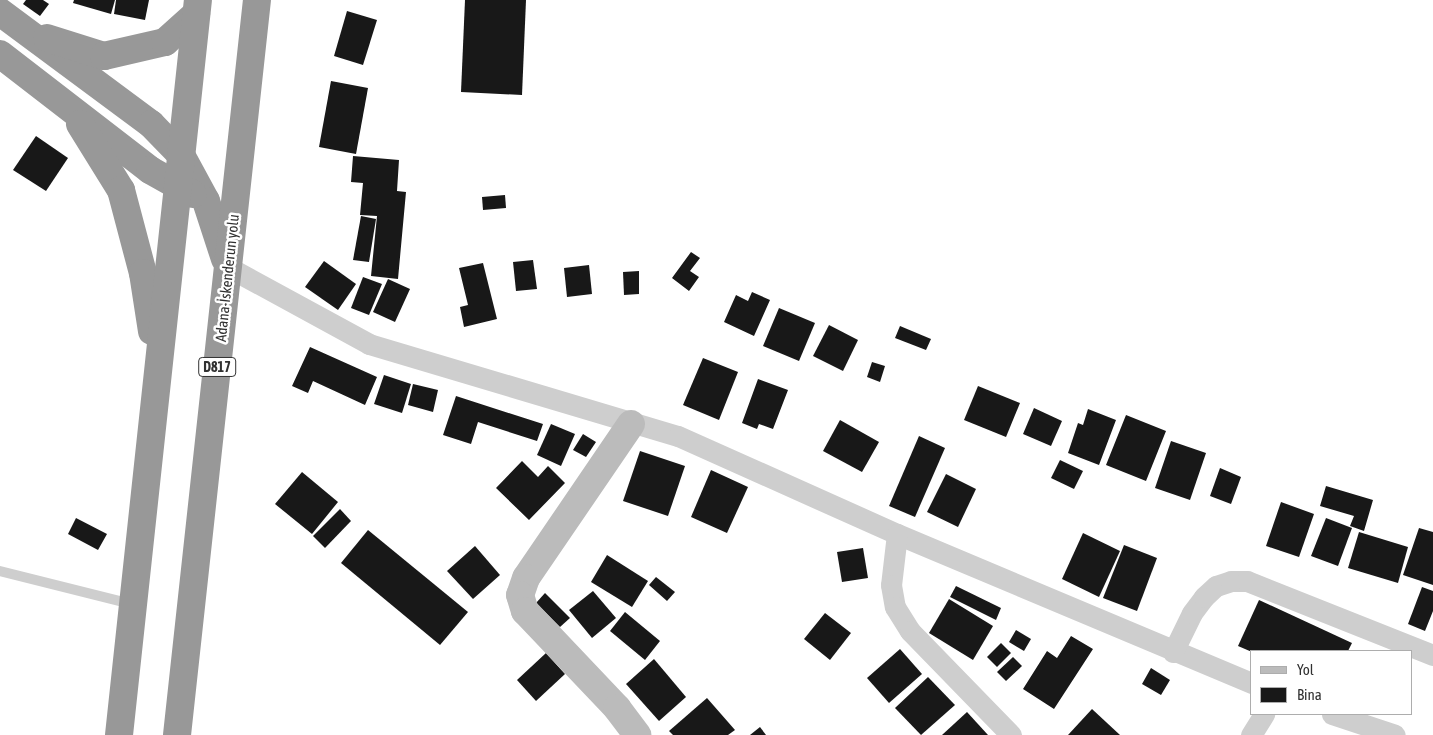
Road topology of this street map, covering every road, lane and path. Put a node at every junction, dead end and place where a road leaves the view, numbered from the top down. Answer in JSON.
{"nodes":[{"id":1,"x":257,"y":0,"type":"edge"},
{"id":2,"x":197,"y":7,"type":"edge"},
{"id":3,"x":0,"y":12,"type":"edge"},
{"id":4,"x":26,"y":32,"type":"junction"},
{"id":5,"x":0,"y":54,"type":"edge"},
{"id":6,"x":71,"y":110,"type":"junction"},
{"id":7,"x":181,"y":155,"type":"junction"},
{"id":8,"x":237,"y":182,"type":"junction"},
{"id":9,"x":178,"y":185,"type":"junction"},
{"id":10,"x":206,"y":201,"type":"junction"},
{"id":11,"x":228,"y":267,"type":"junction"},
{"id":12,"x":158,"y":368,"type":"junction"},
{"id":13,"x":631,"y":424,"type":"junction"},
{"id":14,"x":897,"y":534,"type":"junction"},
{"id":15,"x":0,"y":571,"type":"edge"},
{"id":16,"x":132,"y":604,"type":"junction"},
{"id":17,"x":1172,"y":652,"type":"junction"},
{"id":18,"x":1433,"y":655,"type":"edge"},
{"id":19,"x":1250,"y":682,"type":"edge"},
{"id":20,"x":1263,"y":715,"type":"edge"},
{"id":21,"x":1335,"y":715,"type":"edge"},
{"id":22,"x":119,"y":735,"type":"edge"},
{"id":23,"x":177,"y":735,"type":"edge"},
{"id":24,"x":637,"y":735,"type":"edge"},
{"id":25,"x":1011,"y":735,"type":"edge"},
{"id":26,"x":1251,"y":735,"type":"edge"},
{"id":27,"x":1395,"y":735,"type":"edge"}],
"edges":[{"from":1,"to":8,"type":"highway","name":"Adana-İskenderun yolu","number":"D817"},
{"from":2,"to":4,"type":"highway"},
{"from":2,"to":7,"type":"highway"},
{"from":3,"to":4,"type":"highway"},
{"from":4,"to":7,"type":"highway"},
{"from":5,"to":6,"type":"highway"},
{"from":6,"to":9,"type":"highway"},
{"from":6,"to":12,"type":"highway"},
{"from":7,"to":9,"type":"highway"},
{"from":7,"to":10,"type":"highway"},
{"from":8,"to":10,"type":"highway"},
{"from":8,"to":11,"type":"highway","name":"Adana-İskenderun yolu","number":"D817"},
{"from":9,"to":10,"type":"highway"},
{"from":9,"to":12,"type":"highway"},
{"from":10,"to":11,"type":"highway"},
{"from":11,"to":13,"type":"street"},
{"from":11,"to":23,"type":"highway","name":"Adana-İskenderun yolu","number":"D817"},
{"from":12,"to":16,"type":"highway"},
{"from":13,"to":14,"type":"street"},
{"from":13,"to":24,"type":"street"},
{"from":14,"to":17,"type":"street"},
{"from":14,"to":25,"type":"street"},
{"from":15,"to":16,"type":"lane"},
{"from":16,"to":22,"type":"highway"},
{"from":17,"to":18,"type":"street"},
{"from":17,"to":19,"type":"street"},
{"from":20,"to":26,"type":"street"},
{"from":21,"to":27,"type":"street"}]}
